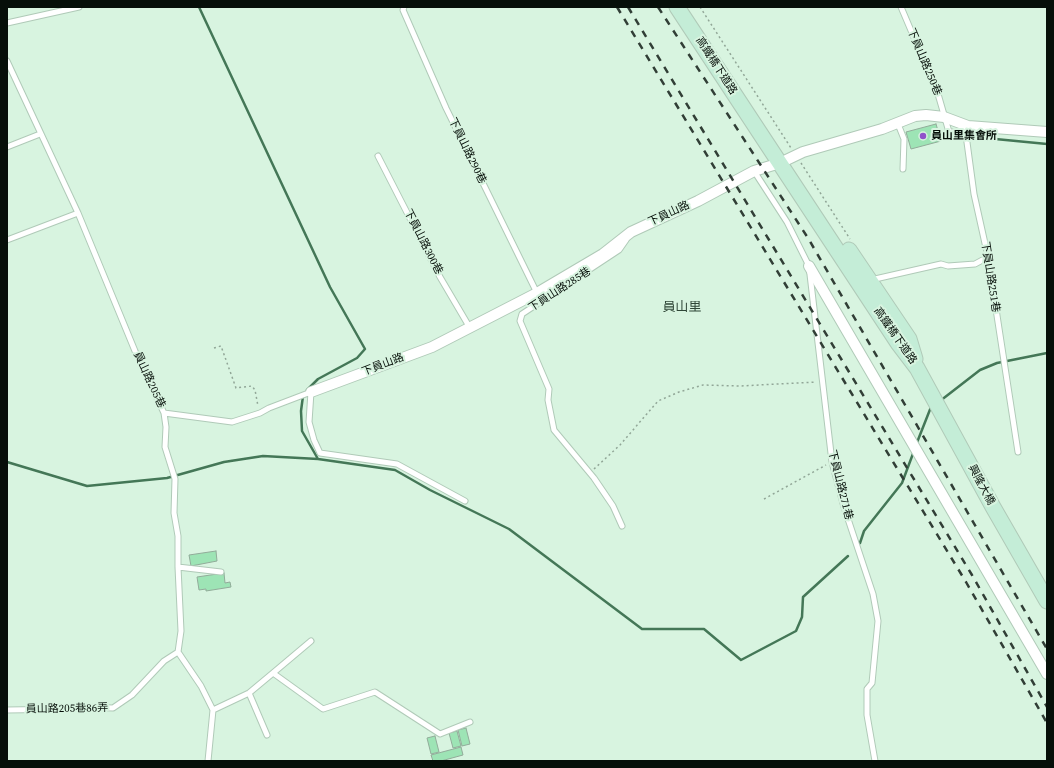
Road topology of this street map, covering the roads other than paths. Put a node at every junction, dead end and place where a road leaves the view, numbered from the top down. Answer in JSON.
{"nodes":[{"id":1,"x":79,"y":7,"type":"edge"},
{"id":2,"x":404,"y":7,"type":"edge"},
{"id":3,"x":677,"y":7,"type":"edge"},
{"id":4,"x":689,"y":7,"type":"edge"},
{"id":5,"x":901,"y":7,"type":"edge"},
{"id":6,"x":7,"y":23,"type":"edge"},
{"id":7,"x":7,"y":61,"type":"edge"},
{"id":8,"x":944,"y":117,"type":"junction"},
{"id":9,"x":898,"y":124,"type":"junction"},
{"id":10,"x":1047,"y":132,"type":"edge"},
{"id":11,"x":40,"y":134,"type":"junction"},
{"id":12,"x":7,"y":147,"type":"edge"},
{"id":13,"x":378,"y":156,"type":"dead end"},
{"id":14,"x":788,"y":159,"type":"junction"},
{"id":15,"x":902,"y":169,"type":"dead end"},
{"id":16,"x":754,"y":170,"type":"junction"},
{"id":17,"x":78,"y":213,"type":"junction"},
{"id":18,"x":631,"y":232,"type":"junction"},
{"id":19,"x":7,"y":240,"type":"edge"},
{"id":20,"x":988,"y":257,"type":"junction"},
{"id":21,"x":809,"y":266,"type":"junction"},
{"id":22,"x":875,"y":279,"type":"dead end"},
{"id":23,"x":537,"y":293,"type":"junction"},
{"id":24,"x":470,"y":328,"type":"junction"},
{"id":25,"x":917,"y":368,"type":"joint"},
{"id":26,"x":312,"y":392,"type":"junction"},
{"id":27,"x":164,"y":413,"type":"junction"},
{"id":28,"x":1018,"y":452,"type":"dead end"},
{"id":29,"x":465,"y":501,"type":"dead end"},
{"id":30,"x":622,"y":526,"type":"dead end"},
{"id":31,"x":178,"y":568,"type":"junction"},
{"id":32,"x":221,"y":572,"type":"dead end"},
{"id":33,"x":1047,"y":601,"type":"edge"},
{"id":34,"x":311,"y":641,"type":"dead end"},
{"id":35,"x":178,"y":652,"type":"junction"},
{"id":36,"x":273,"y":672,"type":"junction"},
{"id":37,"x":1047,"y":674,"type":"edge"},
{"id":38,"x":249,"y":693,"type":"junction"},
{"id":39,"x":7,"y":710,"type":"edge"},
{"id":40,"x":213,"y":710,"type":"junction"},
{"id":41,"x":470,"y":722,"type":"dead end"},
{"id":42,"x":267,"y":735,"type":"dead end"},
{"id":43,"x":208,"y":761,"type":"edge"},
{"id":44,"x":875,"y":761,"type":"edge"}],
"edges":[{"from":1,"to":6,"type":"lane"},
{"from":2,"to":23,"type":"lane","name":"下員山路290巷"},
{"from":3,"to":14,"type":"street","name":"高鐵橋下道路"},
{"from":4,"to":14,"type":"street","name":"高鐵橋下道路"},
{"from":5,"to":8,"type":"lane","name":"下員山路250巷"},
{"from":7,"to":11,"type":"lane","name":"員山路205巷"},
{"from":8,"to":9,"type":"street","name":"下員山路"},
{"from":8,"to":10,"type":"street","name":"下員山路"},
{"from":8,"to":20,"type":"lane","name":"下員山路251巷"},
{"from":9,"to":14,"type":"street","name":"下員山路"},
{"from":9,"to":15,"type":"lane"},
{"from":11,"to":12,"type":"lane"},
{"from":11,"to":17,"type":"lane","name":"員山路205巷"},
{"from":13,"to":24,"type":"lane","name":"下員山路300巷"},
{"from":14,"to":16,"type":"street","name":"下員山路"},
{"from":14,"to":25,"type":"street","name":"高鐵橋下道路"},
{"from":16,"to":18,"type":"street","name":"下員山路"},
{"from":16,"to":21,"type":"lane","name":"下員山路271巷"},
{"from":17,"to":19,"type":"lane"},
{"from":17,"to":27,"type":"lane","name":"員山路205巷"},
{"from":18,"to":23,"type":"street","name":"下員山路"},
{"from":18,"to":30,"type":"lane","name":"下員山路285巷"},
{"from":20,"to":22,"type":"lane"},
{"from":20,"to":28,"type":"lane","name":"下員山路251巷"},
{"from":21,"to":37,"type":"street"},
{"from":21,"to":44,"type":"lane","name":"下員山路271巷"},
{"from":23,"to":24,"type":"street","name":"下員山路"},
{"from":24,"to":26,"type":"street","name":"下員山路"},
{"from":25,"to":33,"type":"street","name":"興隆大橋"},
{"from":26,"to":27,"type":"lane"},
{"from":26,"to":29,"type":"lane"},
{"from":27,"to":31,"type":"lane","name":"員山路205巷"},
{"from":31,"to":32,"type":"lane"},
{"from":31,"to":35,"type":"lane","name":"員山路205巷"},
{"from":34,"to":36,"type":"lane"},
{"from":35,"to":39,"type":"lane","name":"員山路205巷86弄"},
{"from":35,"to":40,"type":"lane"},
{"from":36,"to":38,"type":"lane"},
{"from":36,"to":41,"type":"lane"},
{"from":38,"to":40,"type":"lane"},
{"from":38,"to":42,"type":"lane"},
{"from":40,"to":43,"type":"lane"}]}
